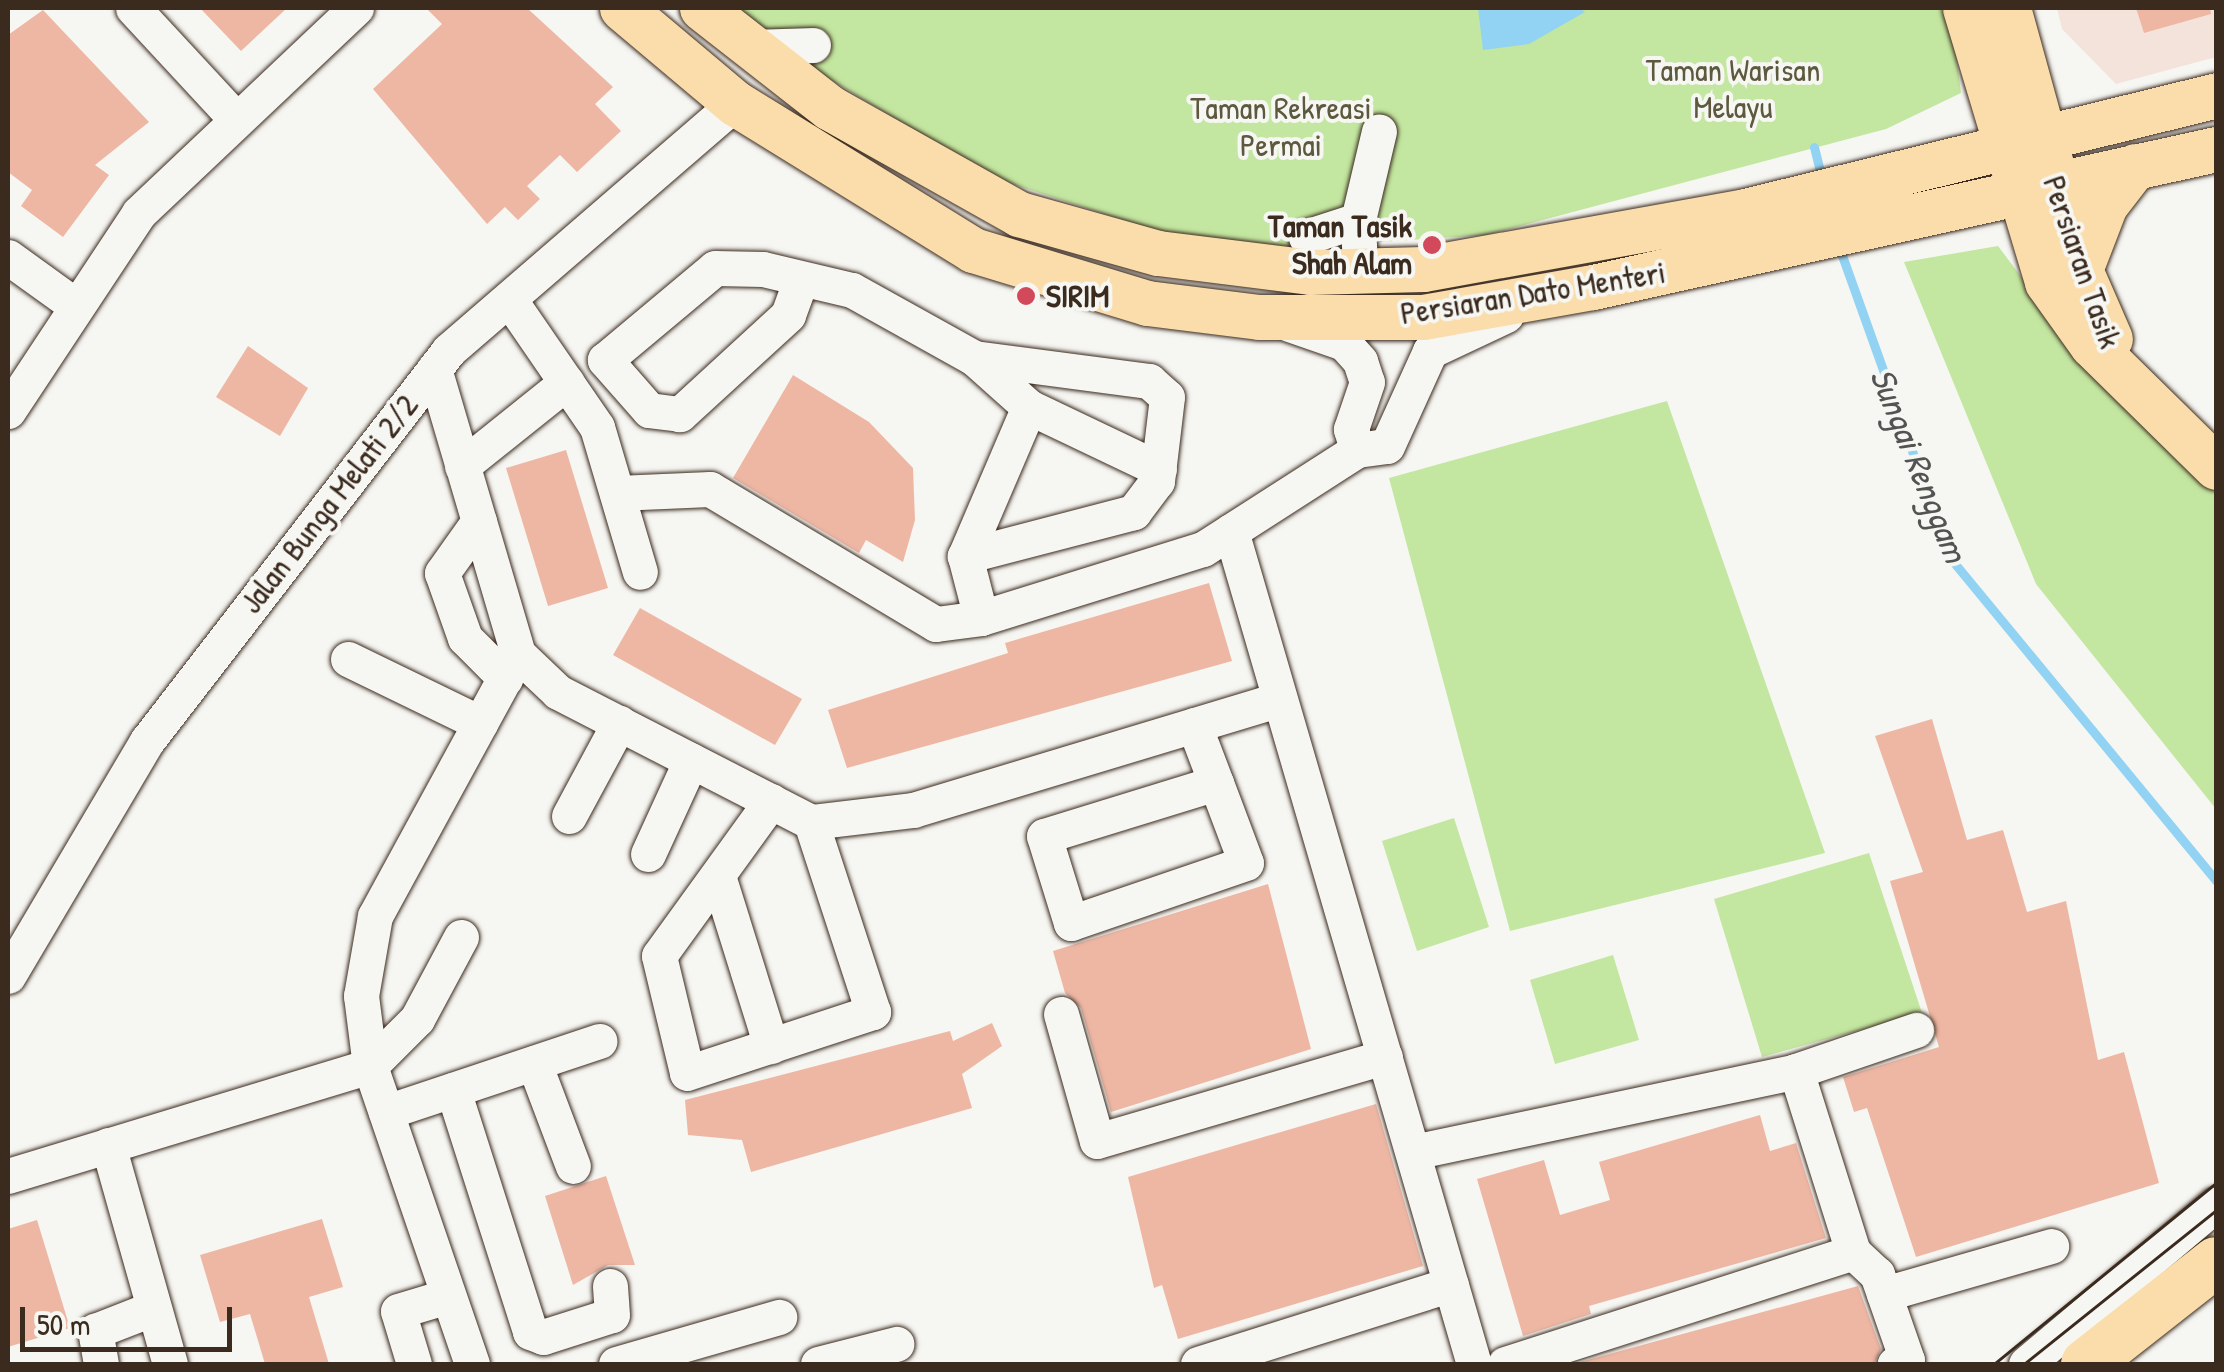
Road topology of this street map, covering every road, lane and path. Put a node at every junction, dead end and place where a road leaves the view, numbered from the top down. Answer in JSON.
{"nodes":[{"id":1,"x":134,"y":8,"type":"edge"},
{"id":2,"x":356,"y":8,"type":"edge"},
{"id":3,"x":622,"y":8,"type":"edge"},
{"id":4,"x":702,"y":8,"type":"edge"},
{"id":5,"x":1965,"y":8,"type":"edge"},
{"id":6,"x":2008,"y":8,"type":"edge"},
{"id":7,"x":813,"y":44,"type":"dead end"},
{"id":8,"x":752,"y":47,"type":"junction"},
{"id":9,"x":1998,"y":57,"type":"junction"},
{"id":10,"x":2216,"y":95,"type":"edge"},
{"id":11,"x":734,"y":103,"type":"junction"},
{"id":12,"x":2139,"y":112,"type":"junction"},
{"id":13,"x":233,"y":116,"type":"junction"},
{"id":14,"x":1380,"y":131,"type":"dead end"},
{"id":15,"x":2216,"y":150,"type":"edge"},
{"id":16,"x":2028,"y":165,"type":"junction"},
{"id":17,"x":2135,"y":166,"type":"junction"},
{"id":18,"x":1906,"y":176,"type":"junction"},
{"id":19,"x":1358,"y":220,"type":"junction"},
{"id":20,"x":1750,"y":233,"type":"junction"},
{"id":21,"x":1306,"y":236,"type":"dead end"},
{"id":22,"x":8,"y":258,"type":"edge"},
{"id":23,"x":1360,"y":270,"type":"junction"},
{"id":24,"x":2080,"y":270,"type":"junction"},
{"id":25,"x":801,"y":279,"type":"junction"},
{"id":26,"x":1593,"y":288,"type":"junction"},
{"id":27,"x":509,"y":299,"type":"junction"},
{"id":28,"x":76,"y":306,"type":"junction"},
{"id":29,"x":1259,"y":316,"type":"junction"},
{"id":30,"x":974,"y":358,"type":"junction"},
{"id":31,"x":2118,"y":364,"type":"junction"},
{"id":32,"x":434,"y":369,"type":"junction"},
{"id":33,"x":566,"y":382,"type":"junction"},
{"id":34,"x":1029,"y":407,"type":"junction"},
{"id":35,"x":8,"y":411,"type":"edge"},
{"id":36,"x":1357,"y":450,"type":"junction"},
{"id":37,"x":462,"y":466,"type":"junction"},
{"id":38,"x":2216,"y":467,"type":"edge"},
{"id":39,"x":1158,"y":468,"type":"junction"},
{"id":40,"x":617,"y":492,"type":"junction"},
{"id":41,"x":1134,"y":512,"type":"junction"},
{"id":42,"x":479,"y":521,"type":"junction"},
{"id":43,"x":1231,"y":531,"type":"junction"},
{"id":44,"x":966,"y":556,"type":"junction"},
{"id":45,"x":1166,"y":562,"type":"junction"},
{"id":46,"x":640,"y":572,"type":"dead end"},
{"id":47,"x":980,"y":618,"type":"junction"},
{"id":48,"x":348,"y":659,"type":"dead end"},
{"id":49,"x":511,"y":666,"type":"junction"},
{"id":50,"x":1280,"y":699,"type":"junction"},
{"id":51,"x":480,"y":723,"type":"junction"},
{"id":52,"x":619,"y":723,"type":"junction"},
{"id":53,"x":1194,"y":725,"type":"junction"},
{"id":54,"x":692,"y":760,"type":"junction"},
{"id":55,"x":1216,"y":784,"type":"junction"},
{"id":56,"x":772,"y":801,"type":"junction"},
{"id":57,"x":570,"y":816,"type":"dead end"},
{"id":58,"x":811,"y":822,"type":"junction"},
{"id":59,"x":648,"y":854,"type":"dead end"},
{"id":60,"x":719,"y":878,"type":"junction"},
{"id":61,"x":460,"y":937,"type":"dead end"},
{"id":62,"x":8,"y":976,"type":"edge"},
{"id":63,"x":1060,"y":1014,"type":"dead end"},
{"id":64,"x":1916,"y":1030,"type":"dead end"},
{"id":65,"x":600,"y":1042,"type":"dead end"},
{"id":66,"x":772,"y":1046,"type":"junction"},
{"id":67,"x":1385,"y":1058,"type":"junction"},
{"id":68,"x":534,"y":1063,"type":"junction"},
{"id":69,"x":370,"y":1066,"type":"junction"},
{"id":70,"x":1796,"y":1070,"type":"junction"},
{"id":71,"x":452,"y":1090,"type":"junction"},
{"id":72,"x":386,"y":1112,"type":"junction"},
{"id":73,"x":108,"y":1146,"type":"junction"},
{"id":74,"x":1412,"y":1152,"type":"junction"},
{"id":75,"x":573,"y":1166,"type":"dead end"},
{"id":76,"x":8,"y":1176,"type":"edge"},
{"id":77,"x":2216,"y":1204,"type":"edge"},
{"id":78,"x":2051,"y":1246,"type":"dead end"},
{"id":79,"x":1853,"y":1252,"type":"junction"},
{"id":80,"x":2216,"y":1262,"type":"edge"},
{"id":81,"x":1451,"y":1284,"type":"junction"},
{"id":82,"x":610,"y":1286,"type":"dead end"},
{"id":83,"x":1884,"y":1294,"type":"junction"},
{"id":84,"x":448,"y":1296,"type":"junction"},
{"id":85,"x":154,"y":1308,"type":"junction"},
{"id":86,"x":779,"y":1317,"type":"dead end"},
{"id":87,"x":896,"y":1344,"type":"dead end"},
{"id":88,"x":101,"y":1364,"type":"edge"},
{"id":89,"x":170,"y":1364,"type":"edge"},
{"id":90,"x":414,"y":1364,"type":"edge"},
{"id":91,"x":472,"y":1364,"type":"edge"},
{"id":92,"x":616,"y":1364,"type":"edge"},
{"id":93,"x":818,"y":1364,"type":"edge"},
{"id":94,"x":1198,"y":1364,"type":"edge"},
{"id":95,"x":1474,"y":1364,"type":"edge"},
{"id":96,"x":1505,"y":1364,"type":"edge"},
{"id":97,"x":1896,"y":1364,"type":"edge"},
{"id":98,"x":2026,"y":1364,"type":"edge"},
{"id":99,"x":2086,"y":1364,"type":"edge"}],
"edges":[{"from":1,"to":13,"type":"street"},
{"from":2,"to":13,"type":"street"},
{"from":3,"to":11,"type":"main road","name":"Persiaran Dato Menteri"},
{"from":4,"to":8,"type":"main road","name":"Persiaran Dato Menteri"},
{"from":5,"to":9,"type":"main road","name":"Persiaran Tasik"},
{"from":6,"to":9,"type":"main road","name":"Persiaran Tasik"},
{"from":7,"to":8,"type":"street"},
{"from":8,"to":23,"type":"main road","name":"Persiaran Dato Menteri"},
{"from":9,"to":12,"type":"main road"},
{"from":9,"to":16,"type":"main road","name":"Persiaran Tasik"},
{"from":9,"to":18,"type":"main road"},
{"from":10,"to":12,"type":"main road","name":"Persiaran Dato Menteri"},
{"from":11,"to":27,"type":"street","name":"Jalan Bunga Melati 2/2"},
{"from":11,"to":29,"type":"main road","name":"Persiaran Dato Menteri"},
{"from":12,"to":16,"type":"main road","name":"Persiaran Dato Menteri"},
{"from":13,"to":28,"type":"street"},
{"from":14,"to":19,"type":"street"},
{"from":15,"to":17,"type":"main road","name":"Persiaran Dato Menteri"},
{"from":16,"to":17,"type":"main road","name":"Persiaran Dato Menteri"},
{"from":16,"to":18,"type":"main road","name":"Persiaran Dato Menteri"},
{"from":16,"to":20,"type":"main road","name":"Persiaran Dato Menteri"},
{"from":16,"to":24,"type":"main road","name":"Persiaran Tasik"},
{"from":16,"to":31,"type":"main road","name":"Persiaran Tasik"},
{"from":17,"to":24,"type":"main road"},
{"from":18,"to":20,"type":"main road","name":"Persiaran Dato Menteri"},
{"from":19,"to":21,"type":"street"},
{"from":19,"to":23,"type":"street"},
{"from":20,"to":23,"type":"main road","name":"Persiaran Dato Menteri"},
{"from":20,"to":26,"type":"main road","name":"Persiaran Dato Menteri"},
{"from":22,"to":28,"type":"street"},
{"from":24,"to":31,"type":"main road","name":"Persiaran Tasik"},
{"from":25,"to":25,"type":"street"},
{"from":25,"to":30,"type":"street"},
{"from":26,"to":29,"type":"main road","name":"Persiaran Dato Menteri"},
{"from":26,"to":36,"type":"street"},
{"from":27,"to":32,"type":"street","name":"Jalan Bunga Melati 2/2"},
{"from":27,"to":33,"type":"street"},
{"from":28,"to":35,"type":"street"},
{"from":29,"to":36,"type":"street"},
{"from":30,"to":34,"type":"street"},
{"from":30,"to":39,"type":"street"},
{"from":31,"to":38,"type":"main road"},
{"from":32,"to":37,"type":"street"},
{"from":32,"to":62,"type":"street","name":"Jalan Bunga Melati 2/2"},
{"from":33,"to":37,"type":"street"},
{"from":33,"to":40,"type":"street"},
{"from":34,"to":39,"type":"street"},
{"from":34,"to":44,"type":"street"},
{"from":36,"to":43,"type":"street"},
{"from":37,"to":42,"type":"street"},
{"from":39,"to":41,"type":"street"},
{"from":40,"to":46,"type":"street"},
{"from":40,"to":47,"type":"street"},
{"from":41,"to":44,"type":"street"},
{"from":41,"to":45,"type":"street"},
{"from":42,"to":49,"type":"street"},
{"from":42,"to":49,"type":"street"},
{"from":43,"to":45,"type":"street"},
{"from":43,"to":50,"type":"street"},
{"from":44,"to":47,"type":"street"},
{"from":45,"to":47,"type":"street"},
{"from":48,"to":51,"type":"street"},
{"from":49,"to":51,"type":"street"},
{"from":49,"to":52,"type":"street"},
{"from":50,"to":53,"type":"street"},
{"from":50,"to":67,"type":"street"},
{"from":51,"to":69,"type":"street"},
{"from":52,"to":54,"type":"street"},
{"from":52,"to":57,"type":"street"},
{"from":53,"to":55,"type":"street"},
{"from":53,"to":58,"type":"street"},
{"from":54,"to":56,"type":"street"},
{"from":54,"to":59,"type":"street"},
{"from":55,"to":55,"type":"street"},
{"from":56,"to":58,"type":"street"},
{"from":56,"to":60,"type":"street"},
{"from":58,"to":66,"type":"street"},
{"from":60,"to":66,"type":"street"},
{"from":60,"to":66,"type":"street"},
{"from":61,"to":69,"type":"street"},
{"from":63,"to":67,"type":"street"},
{"from":64,"to":70,"type":"street"},
{"from":65,"to":68,"type":"street"},
{"from":67,"to":74,"type":"street"},
{"from":68,"to":71,"type":"street"},
{"from":68,"to":75,"type":"street"},
{"from":69,"to":72,"type":"street"},
{"from":69,"to":73,"type":"street"},
{"from":70,"to":74,"type":"street"},
{"from":70,"to":79,"type":"street"},
{"from":71,"to":72,"type":"street"},
{"from":71,"to":82,"type":"street"},
{"from":72,"to":84,"type":"street"},
{"from":73,"to":76,"type":"street"},
{"from":73,"to":85,"type":"street"},
{"from":74,"to":81,"type":"street"},
{"from":77,"to":98,"type":"street"},
{"from":78,"to":83,"type":"street"},
{"from":79,"to":83,"type":"street"},
{"from":79,"to":96,"type":"street"},
{"from":80,"to":99,"type":"highway"},
{"from":81,"to":94,"type":"street"},
{"from":81,"to":95,"type":"street"},
{"from":83,"to":97,"type":"street"},
{"from":84,"to":90,"type":"street"},
{"from":84,"to":91,"type":"street"},
{"from":85,"to":88,"type":"street"},
{"from":85,"to":89,"type":"street"},
{"from":86,"to":92,"type":"street"},
{"from":87,"to":93,"type":"street"}]}
